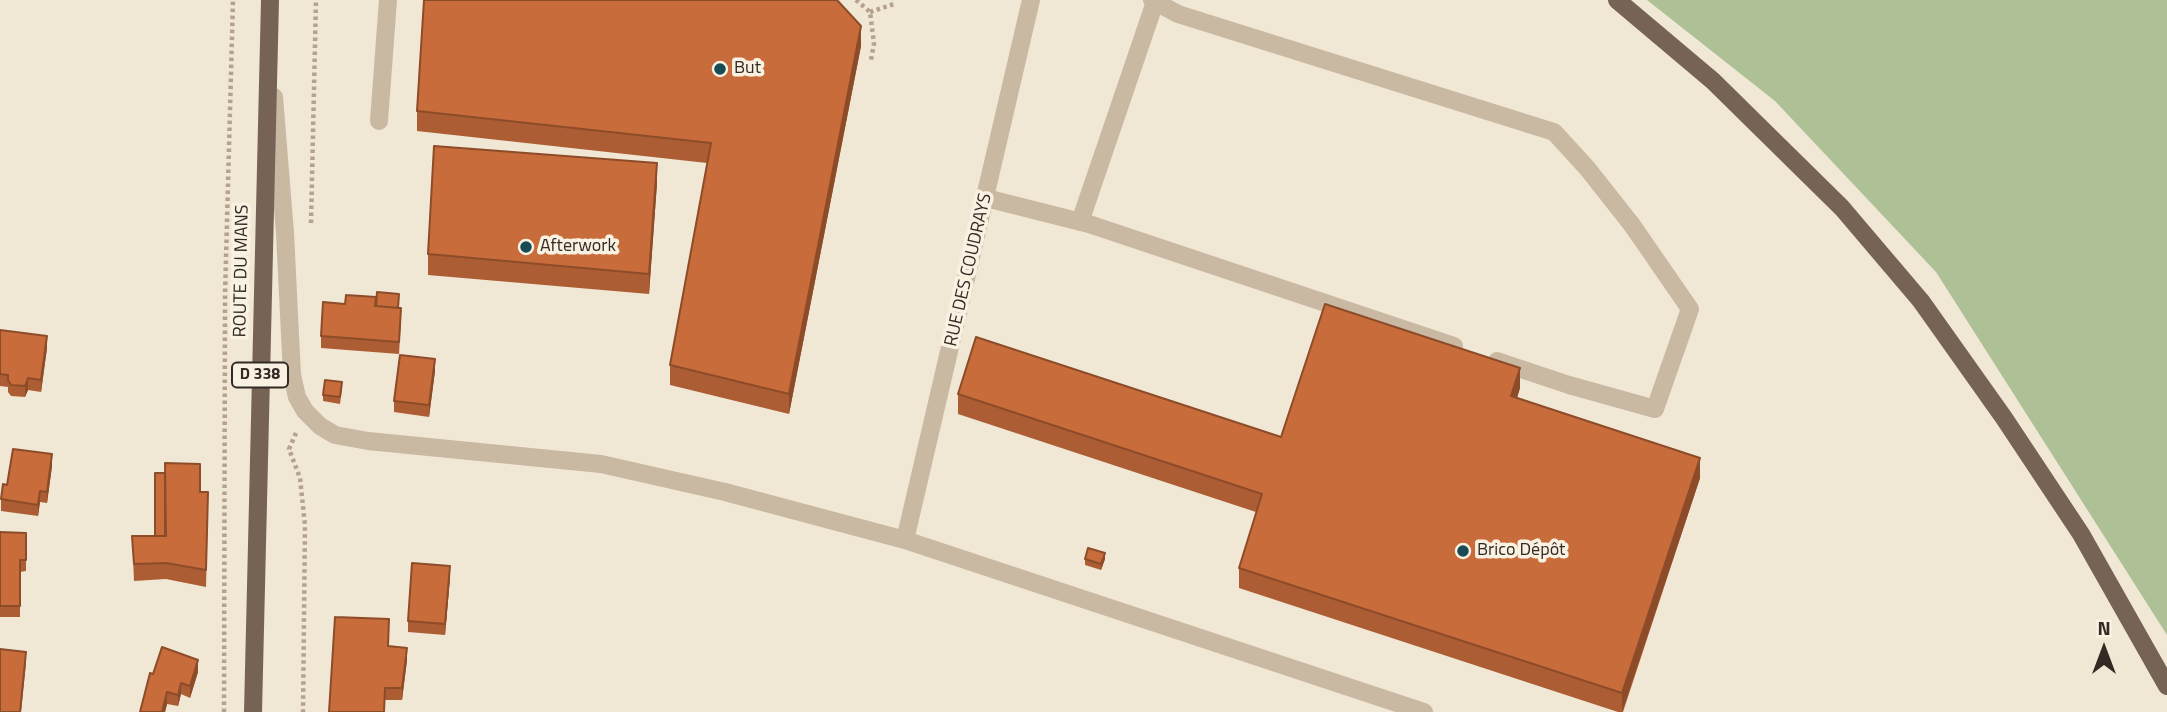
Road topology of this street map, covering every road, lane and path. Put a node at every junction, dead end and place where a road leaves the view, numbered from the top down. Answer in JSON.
{"nodes":[{"id":1,"x":233,"y":0,"type":"edge"},
{"id":2,"x":270,"y":0,"type":"edge"},
{"id":3,"x":316,"y":0,"type":"edge"},
{"id":4,"x":388,"y":0,"type":"edge"},
{"id":5,"x":856,"y":0,"type":"edge"},
{"id":6,"x":1031,"y":0,"type":"edge"},
{"id":7,"x":1617,"y":0,"type":"edge"},
{"id":8,"x":1154,"y":1,"type":"edge"},
{"id":9,"x":894,"y":5,"type":"dead end"},
{"id":10,"x":870,"y":12,"type":"junction"},
{"id":11,"x":269,"y":38,"type":"junction"},
{"id":12,"x":871,"y":60,"type":"dead end"},
{"id":13,"x":379,"y":121,"type":"dead end"},
{"id":14,"x":986,"y":198,"type":"junction"},
{"id":15,"x":1080,"y":222,"type":"junction"},
{"id":16,"x":311,"y":224,"type":"dead end"},
{"id":17,"x":305,"y":411,"type":"junction"},
{"id":18,"x":905,"y":540,"type":"junction"},
{"id":19,"x":2167,"y":685,"type":"edge"},
{"id":20,"x":224,"y":712,"type":"edge"},
{"id":21,"x":253,"y":712,"type":"edge"},
{"id":22,"x":303,"y":712,"type":"edge"},
{"id":23,"x":1424,"y":712,"type":"edge"}],
"edges":[{"from":1,"to":20,"type":"path"},
{"from":2,"to":11,"type":"main road","name":"ROUTE DU MANS","number":"D 338"},
{"from":3,"to":16,"type":"path"},
{"from":4,"to":13,"type":"street"},
{"from":5,"to":10,"type":"path"},
{"from":6,"to":14,"type":"street","name":"RUE DES COUDRAYS"},
{"from":7,"to":19,"type":"main road"},
{"from":8,"to":15,"type":"street"},
{"from":8,"to":15,"type":"street"},
{"from":9,"to":10,"type":"path"},
{"from":10,"to":12,"type":"path"},
{"from":11,"to":17,"type":"street"},
{"from":11,"to":21,"type":"main road","name":"ROUTE DU MANS","number":"D 338"},
{"from":14,"to":15,"type":"street"},
{"from":14,"to":18,"type":"street","name":"RUE DES COUDRAYS"},
{"from":17,"to":18,"type":"street"},
{"from":17,"to":22,"type":"path"},
{"from":18,"to":23,"type":"street"}]}
